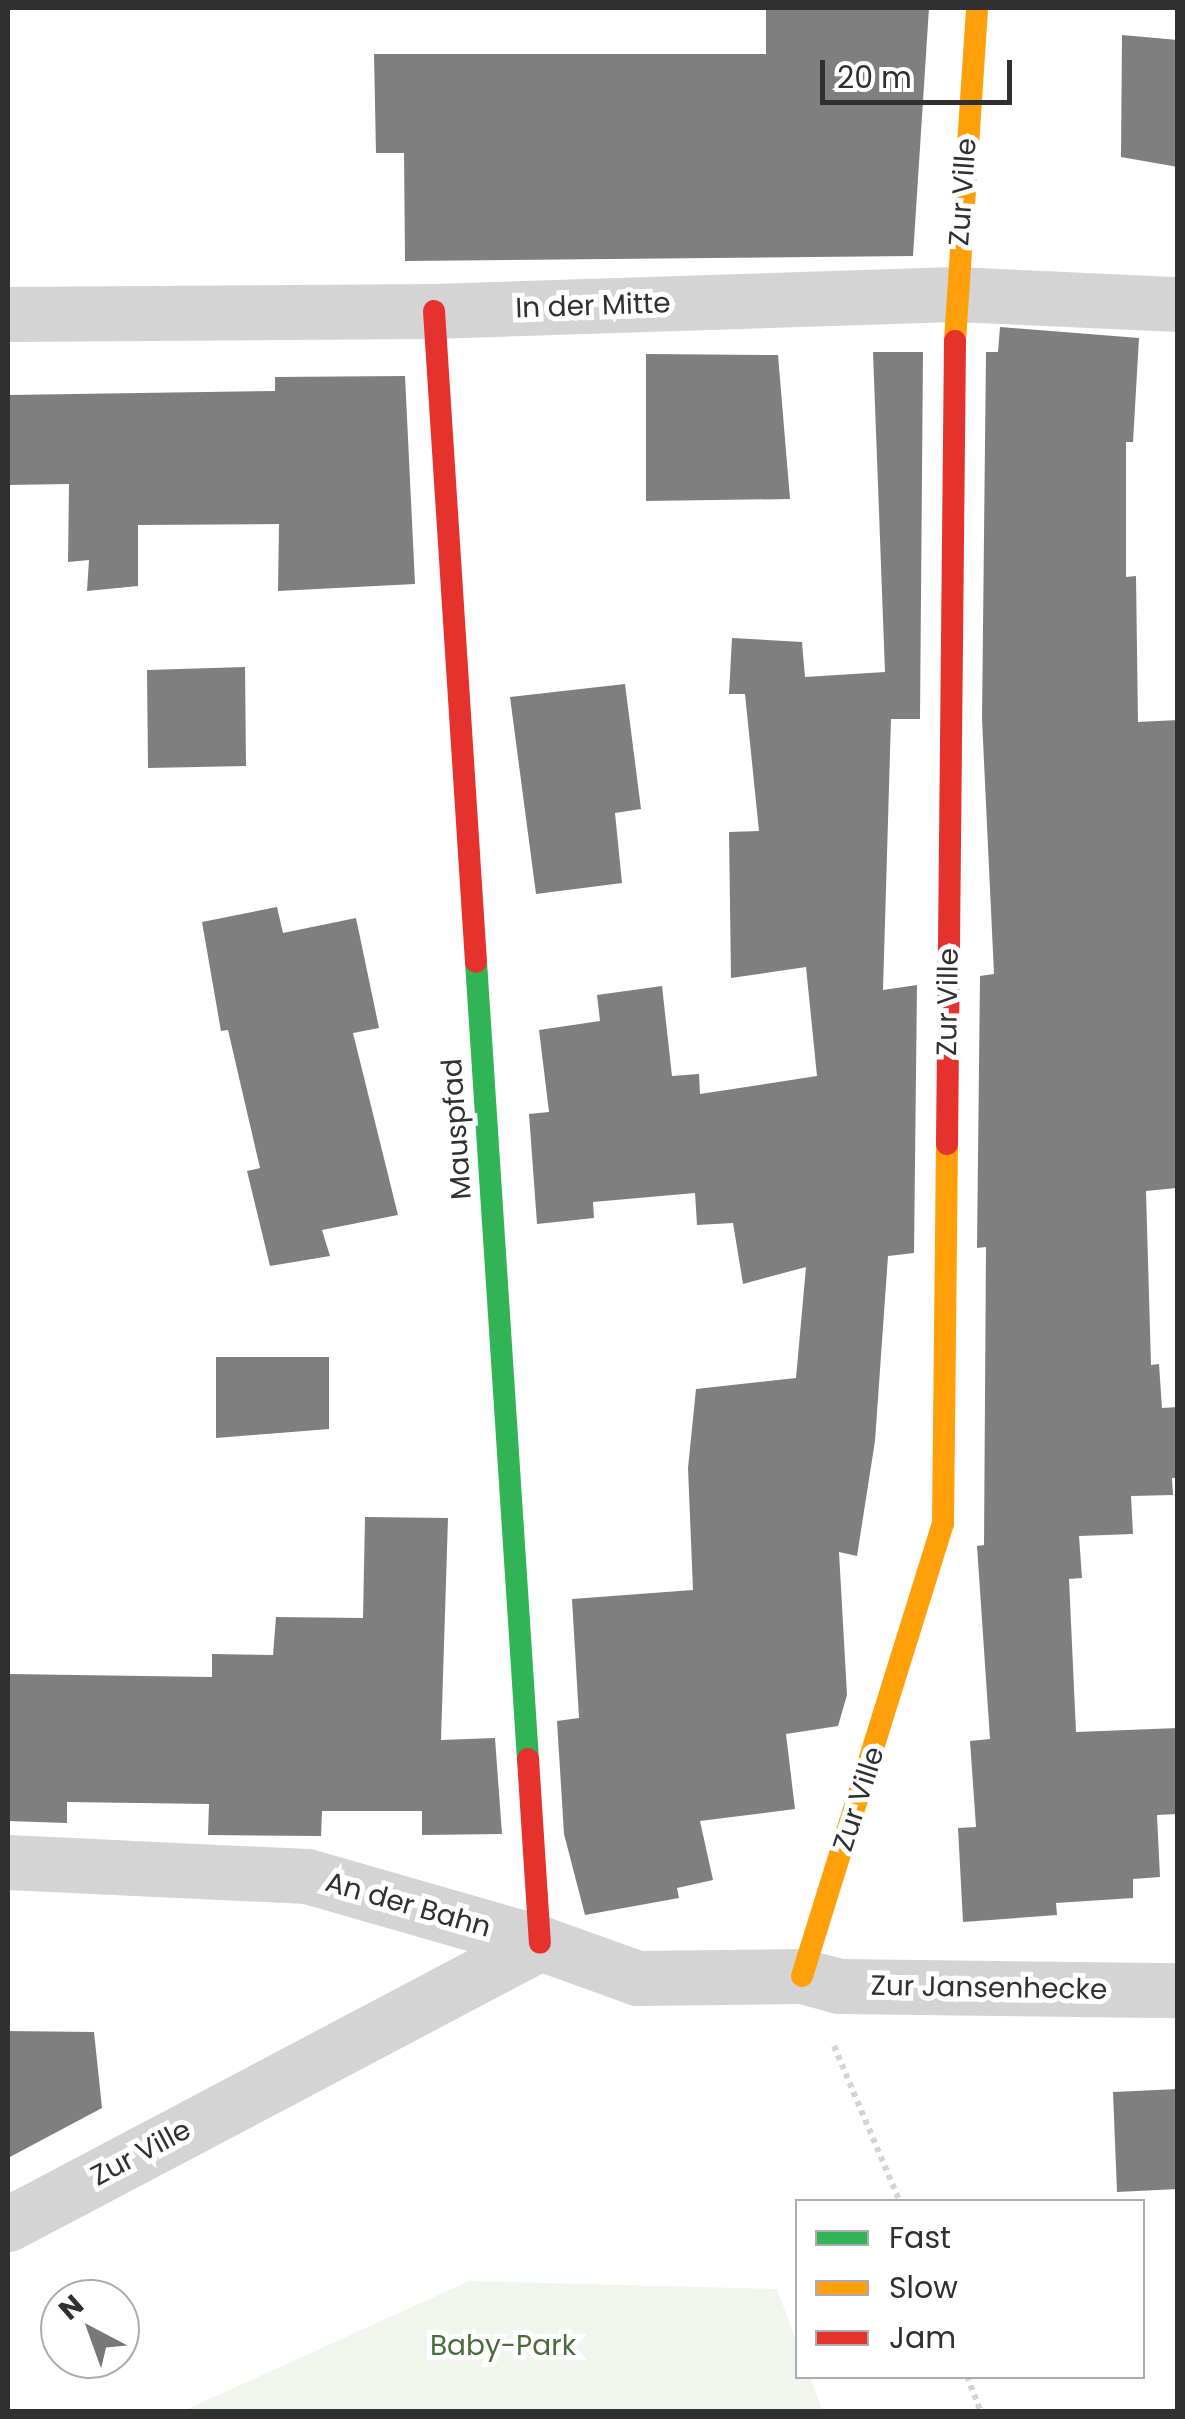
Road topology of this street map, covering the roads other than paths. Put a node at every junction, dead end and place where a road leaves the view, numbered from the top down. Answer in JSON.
{"nodes":[{"id":1,"x":977,"y":8,"type":"edge"},
{"id":2,"x":955,"y":294,"type":"junction"},
{"id":3,"x":1178,"y":304,"type":"edge"},
{"id":4,"x":434,"y":311,"type":"junction"},
{"id":5,"x":8,"y":314,"type":"edge"},
{"id":6,"x":8,"y":1862,"type":"edge"},
{"id":7,"x":540,"y":1943,"type":"junction"},
{"id":8,"x":802,"y":1976,"type":"junction"},
{"id":9,"x":1178,"y":1990,"type":"edge"},
{"id":10,"x":8,"y":2224,"type":"edge"}],
"edges":[{"from":1,"to":2,"type":"street","name":"Zur Ville"},
{"from":2,"to":3,"type":"street","name":"In der Mitte"},
{"from":2,"to":4,"type":"street","name":"In der Mitte"},
{"from":2,"to":8,"type":"street","name":"Zur Ville"},
{"from":4,"to":5,"type":"street","name":"In der Mitte"},
{"from":4,"to":7,"type":"street","name":"Mauspfad"},
{"from":6,"to":7,"type":"street","name":"An der Bahn"},
{"from":7,"to":8,"type":"street","name":"An der Bahn"},
{"from":7,"to":10,"type":"street","name":"Zur Ville"},
{"from":8,"to":9,"type":"street","name":"Zur Jansenhecke"}]}
